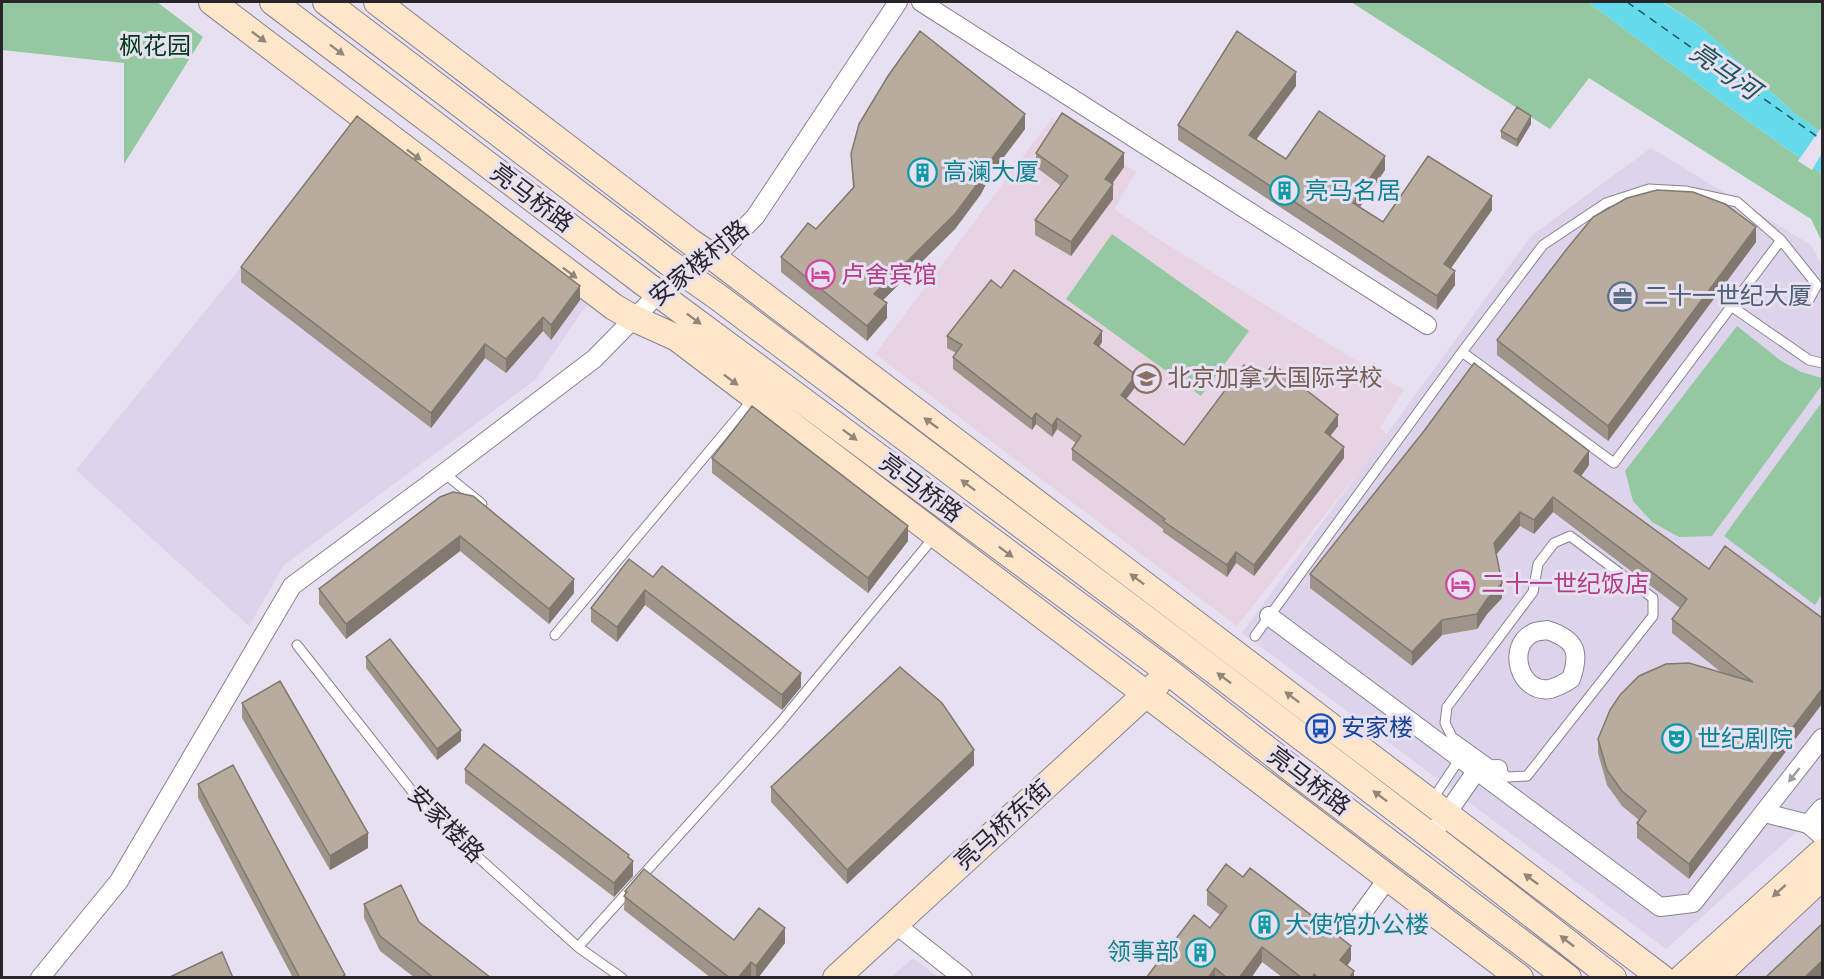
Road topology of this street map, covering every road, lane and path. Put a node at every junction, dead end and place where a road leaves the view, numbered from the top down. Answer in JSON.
{"nodes":[{"id":1,"x":212,"y":2,"type":"edge"},
{"id":2,"x":273,"y":2,"type":"edge"},
{"id":3,"x":326,"y":2,"type":"edge"},
{"id":4,"x":360,"y":2,"type":"edge"},
{"id":5,"x":377,"y":2,"type":"edge"},
{"id":6,"x":898,"y":2,"type":"edge"},
{"id":7,"x":921,"y":2,"type":"edge"},
{"id":8,"x":397,"y":56,"type":"junction"},
{"id":9,"x":1781,"y":240,"type":"junction"},
{"id":10,"x":713,"y":257,"type":"junction"},
{"id":11,"x":684,"y":274,"type":"junction"},
{"id":12,"x":658,"y":294,"type":"junction"},
{"id":13,"x":1809,"y":300,"type":"dead end"},
{"id":14,"x":1731,"y":306,"type":"junction"},
{"id":15,"x":633,"y":318,"type":"junction"},
{"id":16,"x":1427,"y":326,"type":"dead end"},
{"id":17,"x":1462,"y":352,"type":"junction"},
{"id":18,"x":1822,"y":363,"type":"edge"},
{"id":19,"x":754,"y":397,"type":"junction"},
{"id":20,"x":444,"y":473,"type":"junction"},
{"id":21,"x":487,"y":508,"type":"edge"},
{"id":22,"x":936,"y":535,"type":"junction"},
{"id":23,"x":1269,"y":616,"type":"junction"},
{"id":24,"x":555,"y":636,"type":"dead end"},
{"id":25,"x":1255,"y":636,"type":"dead end"},
{"id":26,"x":297,"y":645,"type":"dead end"},
{"id":27,"x":1170,"y":673,"type":"junction"},
{"id":28,"x":1146,"y":695,"type":"junction"},
{"id":29,"x":1822,"y":738,"type":"edge"},
{"id":30,"x":1461,"y":751,"type":"junction"},
{"id":31,"x":1498,"y":769,"type":"junction"},
{"id":32,"x":1477,"y":770,"type":"junction"},
{"id":33,"x":1822,"y":808,"type":"edge"},
{"id":34,"x":1765,"y":813,"type":"junction"},
{"id":35,"x":1428,"y":817,"type":"junction"},
{"id":36,"x":1808,"y":824,"type":"junction"},
{"id":37,"x":1822,"y":836,"type":"edge"},
{"id":38,"x":1822,"y":852,"type":"edge"},
{"id":39,"x":1822,"y":877,"type":"edge"},
{"id":40,"x":1388,"y":878,"type":"junction"},
{"id":41,"x":895,"y":924,"type":"junction"},
{"id":42,"x":1353,"y":926,"type":"dead end"},
{"id":43,"x":578,"y":946,"type":"junction"},
{"id":44,"x":40,"y":978,"type":"edge"},
{"id":45,"x":622,"y":978,"type":"edge"},
{"id":46,"x":837,"y":978,"type":"edge"},
{"id":47,"x":963,"y":978,"type":"edge"},
{"id":48,"x":1521,"y":978,"type":"edge"},
{"id":49,"x":1568,"y":978,"type":"edge"},
{"id":50,"x":1613,"y":978,"type":"edge"},
{"id":51,"x":1662,"y":978,"type":"edge"},
{"id":52,"x":1682,"y":978,"type":"edge"},
{"id":53,"x":1714,"y":978,"type":"edge"}],
"edges":[{"from":1,"to":15,"type":"street","one_way":true},
{"from":2,"to":12,"type":"street","name":"亮马桥路","one_way":true},
{"from":3,"to":8,"type":"street","name":"亮马桥路"},
{"from":4,"to":8,"type":"street"},
{"from":5,"to":10,"type":"street"},
{"from":6,"to":10,"type":"street","name":"安家楼村路"},
{"from":7,"to":16,"type":"street"},
{"from":8,"to":11,"type":"street","name":"亮马桥路"},
{"from":9,"to":13,"type":"lane"},
{"from":9,"to":14,"type":"lane"},
{"from":9,"to":17,"type":"lane"},
{"from":10,"to":11,"type":"street","name":"安家楼村路"},
{"from":35,"to":10,"type":"street","one_way":true},
{"from":11,"to":12,"type":"street","name":"安家楼村路"},
{"from":35,"to":11,"type":"street","name":"亮马桥路","one_way":true},
{"from":12,"to":15,"type":"street","name":"安家楼村路"},
{"from":12,"to":27,"type":"street","name":"亮马桥路","one_way":true},
{"from":14,"to":17,"type":"lane"},
{"from":14,"to":18,"type":"lane"},
{"from":15,"to":19,"type":"street","one_way":true},
{"from":15,"to":20,"type":"street","name":"安家楼村路"},
{"from":17,"to":23,"type":"lane"},
{"from":19,"to":22,"type":"street"},
{"from":19,"to":24,"type":"lane"},
{"from":20,"to":21,"type":"lane"},
{"from":20,"to":44,"type":"street","name":"安家楼村路"},
{"from":22,"to":28,"type":"street"},
{"from":22,"to":43,"type":"lane"},
{"from":23,"to":25,"type":"lane"},
{"from":23,"to":30,"type":"street"},
{"from":26,"to":43,"type":"lane","name":"安家楼路"},
{"from":27,"to":28,"type":"street","name":"亮马桥东街"},
{"from":27,"to":49,"type":"street","name":"亮马桥路"},
{"from":28,"to":40,"type":"street"},
{"from":28,"to":41,"type":"street","name":"亮马桥东街"},
{"from":29,"to":34,"type":"street","one_way":true},
{"from":30,"to":31,"type":"lane"},
{"from":30,"to":31,"type":"lane"},
{"from":30,"to":32,"type":"street"},
{"from":30,"to":35,"type":"lane"},
{"from":31,"to":32,"type":"street"},
{"from":32,"to":34,"type":"street"},
{"from":32,"to":35,"type":"street"},
{"from":33,"to":36,"type":"street"},
{"from":34,"to":36,"type":"street"},
{"from":50,"to":35,"type":"street","name":"亮马桥路","one_way":true},
{"from":51,"to":35,"type":"street","one_way":true},
{"from":36,"to":37,"type":"street"},
{"from":38,"to":52,"type":"street","one_way":true},
{"from":39,"to":53,"type":"street"},
{"from":40,"to":42,"type":"street"},
{"from":40,"to":48,"type":"street"},
{"from":41,"to":46,"type":"street","name":"亮马桥东街"},
{"from":41,"to":47,"type":"street"},
{"from":43,"to":45,"type":"lane","name":"安家楼路"}]}
